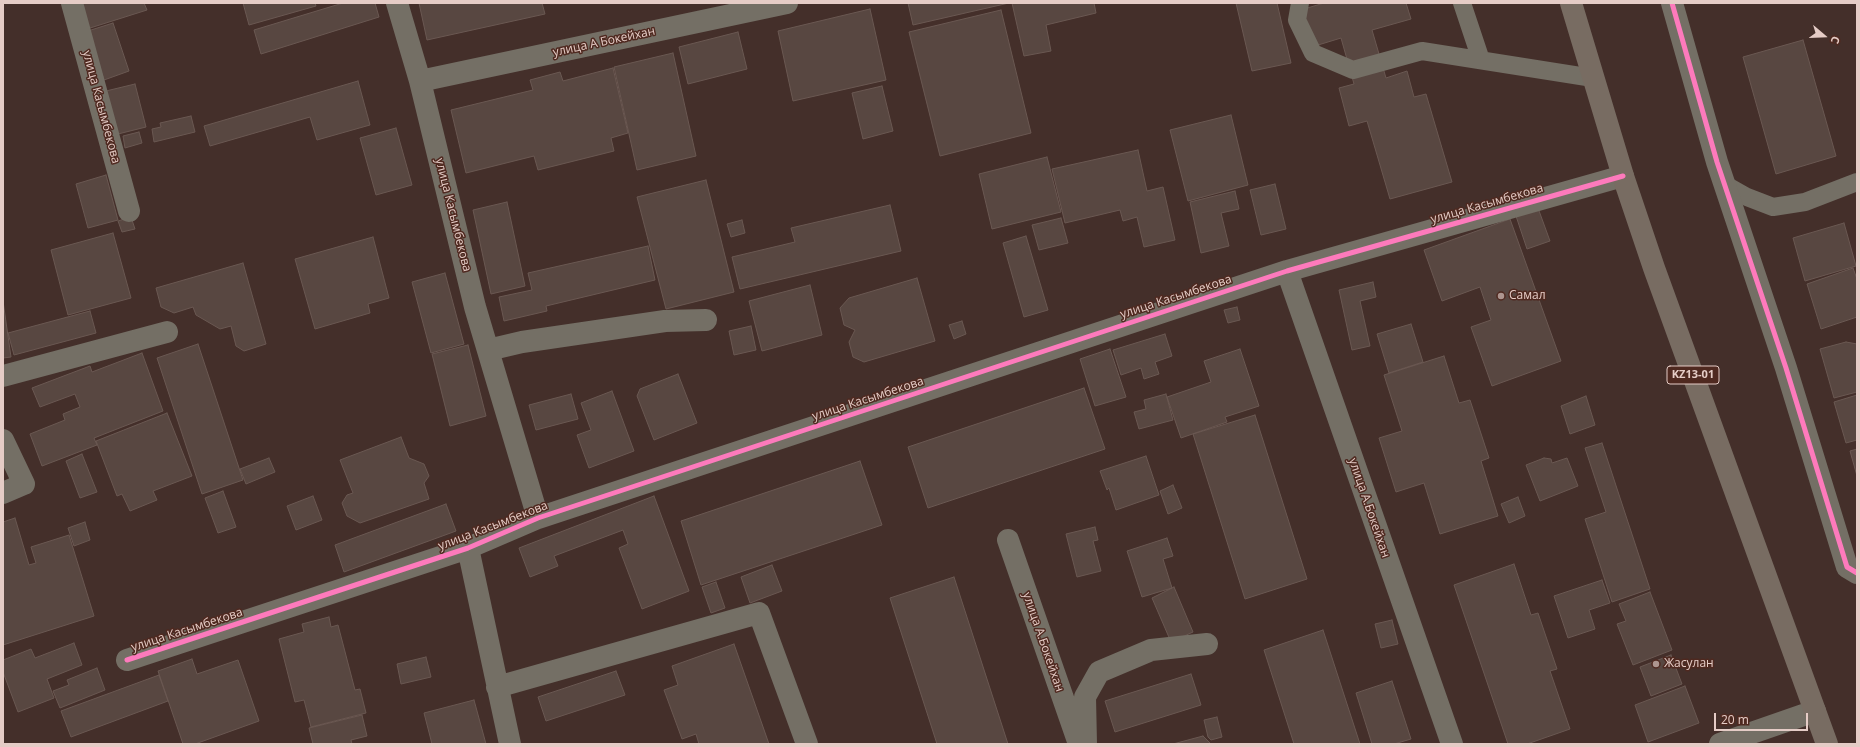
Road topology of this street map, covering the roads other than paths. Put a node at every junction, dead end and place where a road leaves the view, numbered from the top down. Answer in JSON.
{"nodes":[{"id":1,"x":72,"y":3,"type":"edge"},
{"id":2,"x":397,"y":3,"type":"edge"},
{"id":3,"x":787,"y":3,"type":"edge"},
{"id":4,"x":1300,"y":3,"type":"edge"},
{"id":5,"x":1462,"y":3,"type":"edge"},
{"id":6,"x":1571,"y":3,"type":"edge"},
{"id":7,"x":1672,"y":3,"type":"edge"},
{"id":8,"x":1481,"y":60,"type":"junction"},
{"id":9,"x":1592,"y":78,"type":"junction"},
{"id":10,"x":420,"y":81,"type":"junction"},
{"id":11,"x":1623,"y":176,"type":"junction"},
{"id":12,"x":1857,"y":182,"type":"edge"},
{"id":13,"x":1724,"y":184,"type":"junction"},
{"id":14,"x":128,"y":211,"type":"dead end"},
{"id":15,"x":1287,"y":271,"type":"junction"},
{"id":16,"x":706,"y":320,"type":"dead end"},
{"id":17,"x":167,"y":332,"type":"dead end"},
{"id":18,"x":488,"y":350,"type":"junction"},
{"id":19,"x":3,"y":376,"type":"edge"},
{"id":20,"x":3,"y":440,"type":"edge"},
{"id":21,"x":3,"y":493,"type":"edge"},
{"id":22,"x":538,"y":518,"type":"junction"},
{"id":23,"x":1008,"y":540,"type":"dead end"},
{"id":24,"x":468,"y":548,"type":"junction"},
{"id":25,"x":1857,"y":573,"type":"edge"},
{"id":26,"x":1207,"y":644,"type":"dead end"},
{"id":27,"x":127,"y":660,"type":"dead end"},
{"id":28,"x":497,"y":687,"type":"junction"},
{"id":29,"x":1815,"y":711,"type":"junction"},
{"id":30,"x":510,"y":744,"type":"edge"},
{"id":31,"x":807,"y":744,"type":"edge"},
{"id":32,"x":1079,"y":744,"type":"edge"},
{"id":33,"x":1086,"y":744,"type":"edge"},
{"id":34,"x":1452,"y":744,"type":"edge"},
{"id":35,"x":1720,"y":744,"type":"edge"},
{"id":36,"x":1827,"y":744,"type":"edge"}],
"edges":[{"from":1,"to":14,"type":"street","name":"улица Касымбекова"},
{"from":2,"to":10,"type":"street","name":"улица Касымбекова"},
{"from":3,"to":10,"type":"street","name":"улица А Бокейхан"},
{"from":4,"to":8,"type":"lane"},
{"from":5,"to":8,"type":"lane"},
{"from":6,"to":9,"type":"highway","number":"KZ13-01"},
{"from":7,"to":13,"type":"street"},
{"from":8,"to":9,"type":"lane"},
{"from":9,"to":11,"type":"highway","number":"KZ13-01"},
{"from":10,"to":18,"type":"street","name":"улица Касымбекова"},
{"from":11,"to":15,"type":"street","name":"улица Касымбекова"},
{"from":11,"to":29,"type":"highway","number":"KZ13-01"},
{"from":12,"to":13,"type":"lane"},
{"from":13,"to":25,"type":"street"},
{"from":15,"to":22,"type":"street","name":"улица Касымбекова"},
{"from":15,"to":34,"type":"street","name":"улица А.Бокейхан"},
{"from":16,"to":18,"type":"street"},
{"from":17,"to":19,"type":"street"},
{"from":18,"to":22,"type":"street","name":"улица Касымбекова"},
{"from":20,"to":21,"type":"street"},
{"from":22,"to":24,"type":"street","name":"улица Касымбекова"},
{"from":23,"to":32,"type":"street","name":"улица А.Бокейхан"},
{"from":24,"to":27,"type":"street","name":"улица Касымбекова"},
{"from":24,"to":28,"type":"street"},
{"from":26,"to":33,"type":"street"},
{"from":28,"to":30,"type":"street"},
{"from":28,"to":31,"type":"street"},
{"from":29,"to":35,"type":"street"},
{"from":29,"to":36,"type":"highway","number":"KZ13-01"}]}
